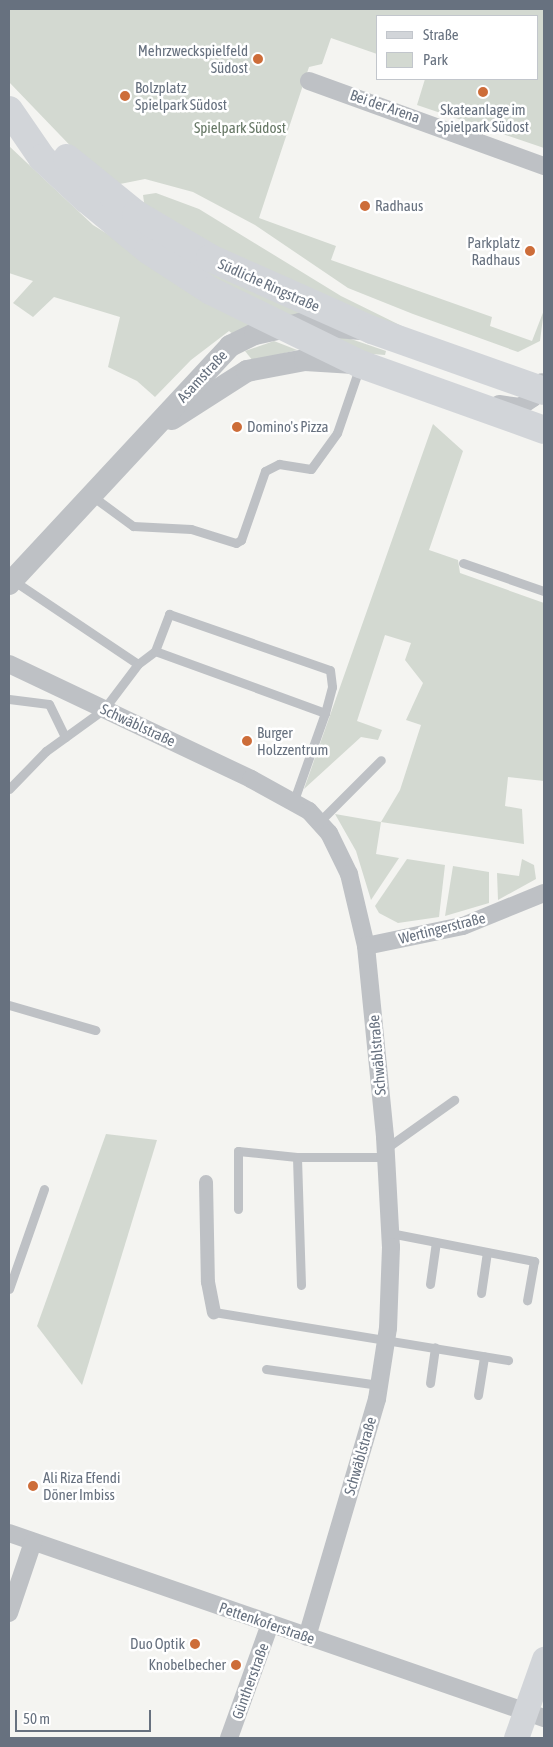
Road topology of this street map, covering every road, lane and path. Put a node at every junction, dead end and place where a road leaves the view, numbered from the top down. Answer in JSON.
{"nodes":[{"id":1,"x":309,"y":81,"type":"dead end"},
{"id":2,"x":17,"y":120,"type":"edge"},
{"id":3,"x":544,"y":166,"type":"edge"},
{"id":4,"x":280,"y":328,"type":"junction"},
{"id":5,"x":372,"y":330,"type":"junction"},
{"id":6,"x":360,"y":364,"type":"junction"},
{"id":7,"x":543,"y":386,"type":"edge"},
{"id":8,"x":449,"y":397,"type":"junction"},
{"id":9,"x":158,"y":428,"type":"junction"},
{"id":10,"x":544,"y":430,"type":"edge"},
{"id":11,"x":92,"y":496,"type":"junction"},
{"id":12,"x":463,"y":563,"type":"dead end"},
{"id":13,"x":11,"y":582,"type":"edge"},
{"id":14,"x":544,"y":591,"type":"edge"},
{"id":15,"x":155,"y":651,"type":"junction"},
{"id":16,"x":9,"y":664,"type":"edge"},
{"id":17,"x":138,"y":664,"type":"junction"},
{"id":18,"x":9,"y":699,"type":"edge"},
{"id":19,"x":104,"y":709,"type":"junction"},
{"id":20,"x":325,"y":713,"type":"junction"},
{"id":21,"x":65,"y":736,"type":"junction"},
{"id":22,"x":381,"y":760,"type":"dead end"},
{"id":23,"x":9,"y":789,"type":"edge"},
{"id":24,"x":294,"y":803,"type":"junction"},
{"id":25,"x":320,"y":821,"type":"junction"},
{"id":26,"x":544,"y":893,"type":"edge"},
{"id":27,"x":366,"y":946,"type":"junction"},
{"id":28,"x":9,"y":1005,"type":"edge"},
{"id":29,"x":96,"y":1030,"type":"dead end"},
{"id":30,"x":454,"y":1100,"type":"dead end"},
{"id":31,"x":386,"y":1153,"type":"junction"},
{"id":32,"x":297,"y":1157,"type":"junction"},
{"id":33,"x":206,"y":1182,"type":"dead end"},
{"id":34,"x":44,"y":1189,"type":"dead end"},
{"id":35,"x":238,"y":1208,"type":"dead end"},
{"id":36,"x":390,"y":1233,"type":"junction"},
{"id":37,"x":436,"y":1242,"type":"junction"},
{"id":38,"x":487,"y":1252,"type":"junction"},
{"id":39,"x":430,"y":1284,"type":"dead end"},
{"id":40,"x":301,"y":1285,"type":"dead end"},
{"id":41,"x":9,"y":1289,"type":"edge"},
{"id":42,"x":481,"y":1292,"type":"dead end"},
{"id":43,"x":527,"y":1300,"type":"dead end"},
{"id":44,"x":214,"y":1312,"type":"joint"},
{"id":45,"x":386,"y":1338,"type":"junction"},
{"id":46,"x":435,"y":1347,"type":"junction"},
{"id":47,"x":484,"y":1356,"type":"junction"},
{"id":48,"x":508,"y":1360,"type":"dead end"},
{"id":49,"x":266,"y":1369,"type":"dead end"},
{"id":50,"x":430,"y":1383,"type":"dead end"},
{"id":51,"x":379,"y":1385,"type":"junction"},
{"id":52,"x":478,"y":1395,"type":"dead end"},
{"id":53,"x":9,"y":1533,"type":"edge"},
{"id":54,"x":33,"y":1542,"type":"junction"},
{"id":55,"x":9,"y":1613,"type":"edge"},
{"id":56,"x":270,"y":1624,"type":"junction"},
{"id":57,"x":307,"y":1637,"type":"junction"},
{"id":58,"x":544,"y":1659,"type":"edge"},
{"id":59,"x":535,"y":1715,"type":"edge"},
{"id":60,"x":229,"y":1738,"type":"edge"},
{"id":61,"x":516,"y":1738,"type":"edge"}],
"edges":[{"from":1,"to":3,"type":"street","name":"Bei der Arena"},
{"from":2,"to":4,"type":"main road","name":"Südliche Ringstraße"},
{"from":2,"to":5,"type":"main road","name":"Südliche Ringstraße"},
{"from":4,"to":5,"type":"street","name":"Asamstraße"},
{"from":4,"to":6,"type":"main road","name":"Südliche Ringstraße"},
{"from":4,"to":9,"type":"street","name":"Asamstraße"},
{"from":5,"to":7,"type":"main road","name":"Südliche Ringstraße"},
{"from":6,"to":8,"type":"main road","name":"Südliche Ringstraße"},
{"from":6,"to":9,"type":"street","name":"Asamstraße"},
{"from":6,"to":11,"type":"lane"},
{"from":7,"to":8,"type":"street","name":"Südliche Ringstraße"},
{"from":8,"to":10,"type":"main road","name":"Südliche Ringstraße"},
{"from":9,"to":11,"type":"street","name":"Asamstraße"},
{"from":11,"to":13,"type":"street","name":"Asamstraße"},
{"from":12,"to":14,"type":"lane"},
{"from":13,"to":17,"type":"lane"},
{"from":15,"to":17,"type":"lane"},
{"from":15,"to":20,"type":"lane"},
{"from":15,"to":20,"type":"lane"},
{"from":16,"to":19,"type":"street","name":"Schwäblstraße"},
{"from":17,"to":19,"type":"lane"},
{"from":18,"to":21,"type":"lane"},
{"from":19,"to":21,"type":"lane"},
{"from":19,"to":24,"type":"street","name":"Schwäblstraße"},
{"from":20,"to":24,"type":"lane"},
{"from":21,"to":23,"type":"lane"},
{"from":22,"to":25,"type":"lane"},
{"from":24,"to":25,"type":"street","name":"Schwäblstraße"},
{"from":25,"to":27,"type":"street","name":"Schwäblstraße"},
{"from":26,"to":27,"type":"street","name":"Wertingerstraße"},
{"from":27,"to":31,"type":"street","name":"Schwäblstraße"},
{"from":28,"to":29,"type":"lane"},
{"from":30,"to":31,"type":"lane"},
{"from":31,"to":32,"type":"lane"},
{"from":31,"to":36,"type":"street","name":"Schwäblstraße"},
{"from":32,"to":35,"type":"lane"},
{"from":32,"to":40,"type":"lane"},
{"from":33,"to":44,"type":"street"},
{"from":34,"to":41,"type":"lane"},
{"from":36,"to":37,"type":"lane"},
{"from":36,"to":45,"type":"street","name":"Schwäblstraße"},
{"from":37,"to":38,"type":"lane"},
{"from":37,"to":39,"type":"lane"},
{"from":38,"to":42,"type":"lane"},
{"from":38,"to":43,"type":"lane"},
{"from":44,"to":45,"type":"lane"},
{"from":45,"to":46,"type":"lane"},
{"from":45,"to":51,"type":"street","name":"Schwäblstraße"},
{"from":46,"to":47,"type":"lane"},
{"from":46,"to":50,"type":"lane"},
{"from":47,"to":48,"type":"lane"},
{"from":47,"to":52,"type":"lane"},
{"from":49,"to":51,"type":"lane"},
{"from":51,"to":57,"type":"street","name":"Schwäblstraße"},
{"from":53,"to":54,"type":"street","name":"Pettenkoferstraße"},
{"from":54,"to":55,"type":"street"},
{"from":54,"to":56,"type":"street","name":"Pettenkoferstraße"},
{"from":56,"to":57,"type":"street","name":"Pettenkoferstraße"},
{"from":56,"to":60,"type":"street","name":"Güntherstraße"},
{"from":57,"to":59,"type":"street","name":"Pettenkoferstraße"},
{"from":58,"to":59,"type":"main road"},
{"from":59,"to":61,"type":"main road"}]}
